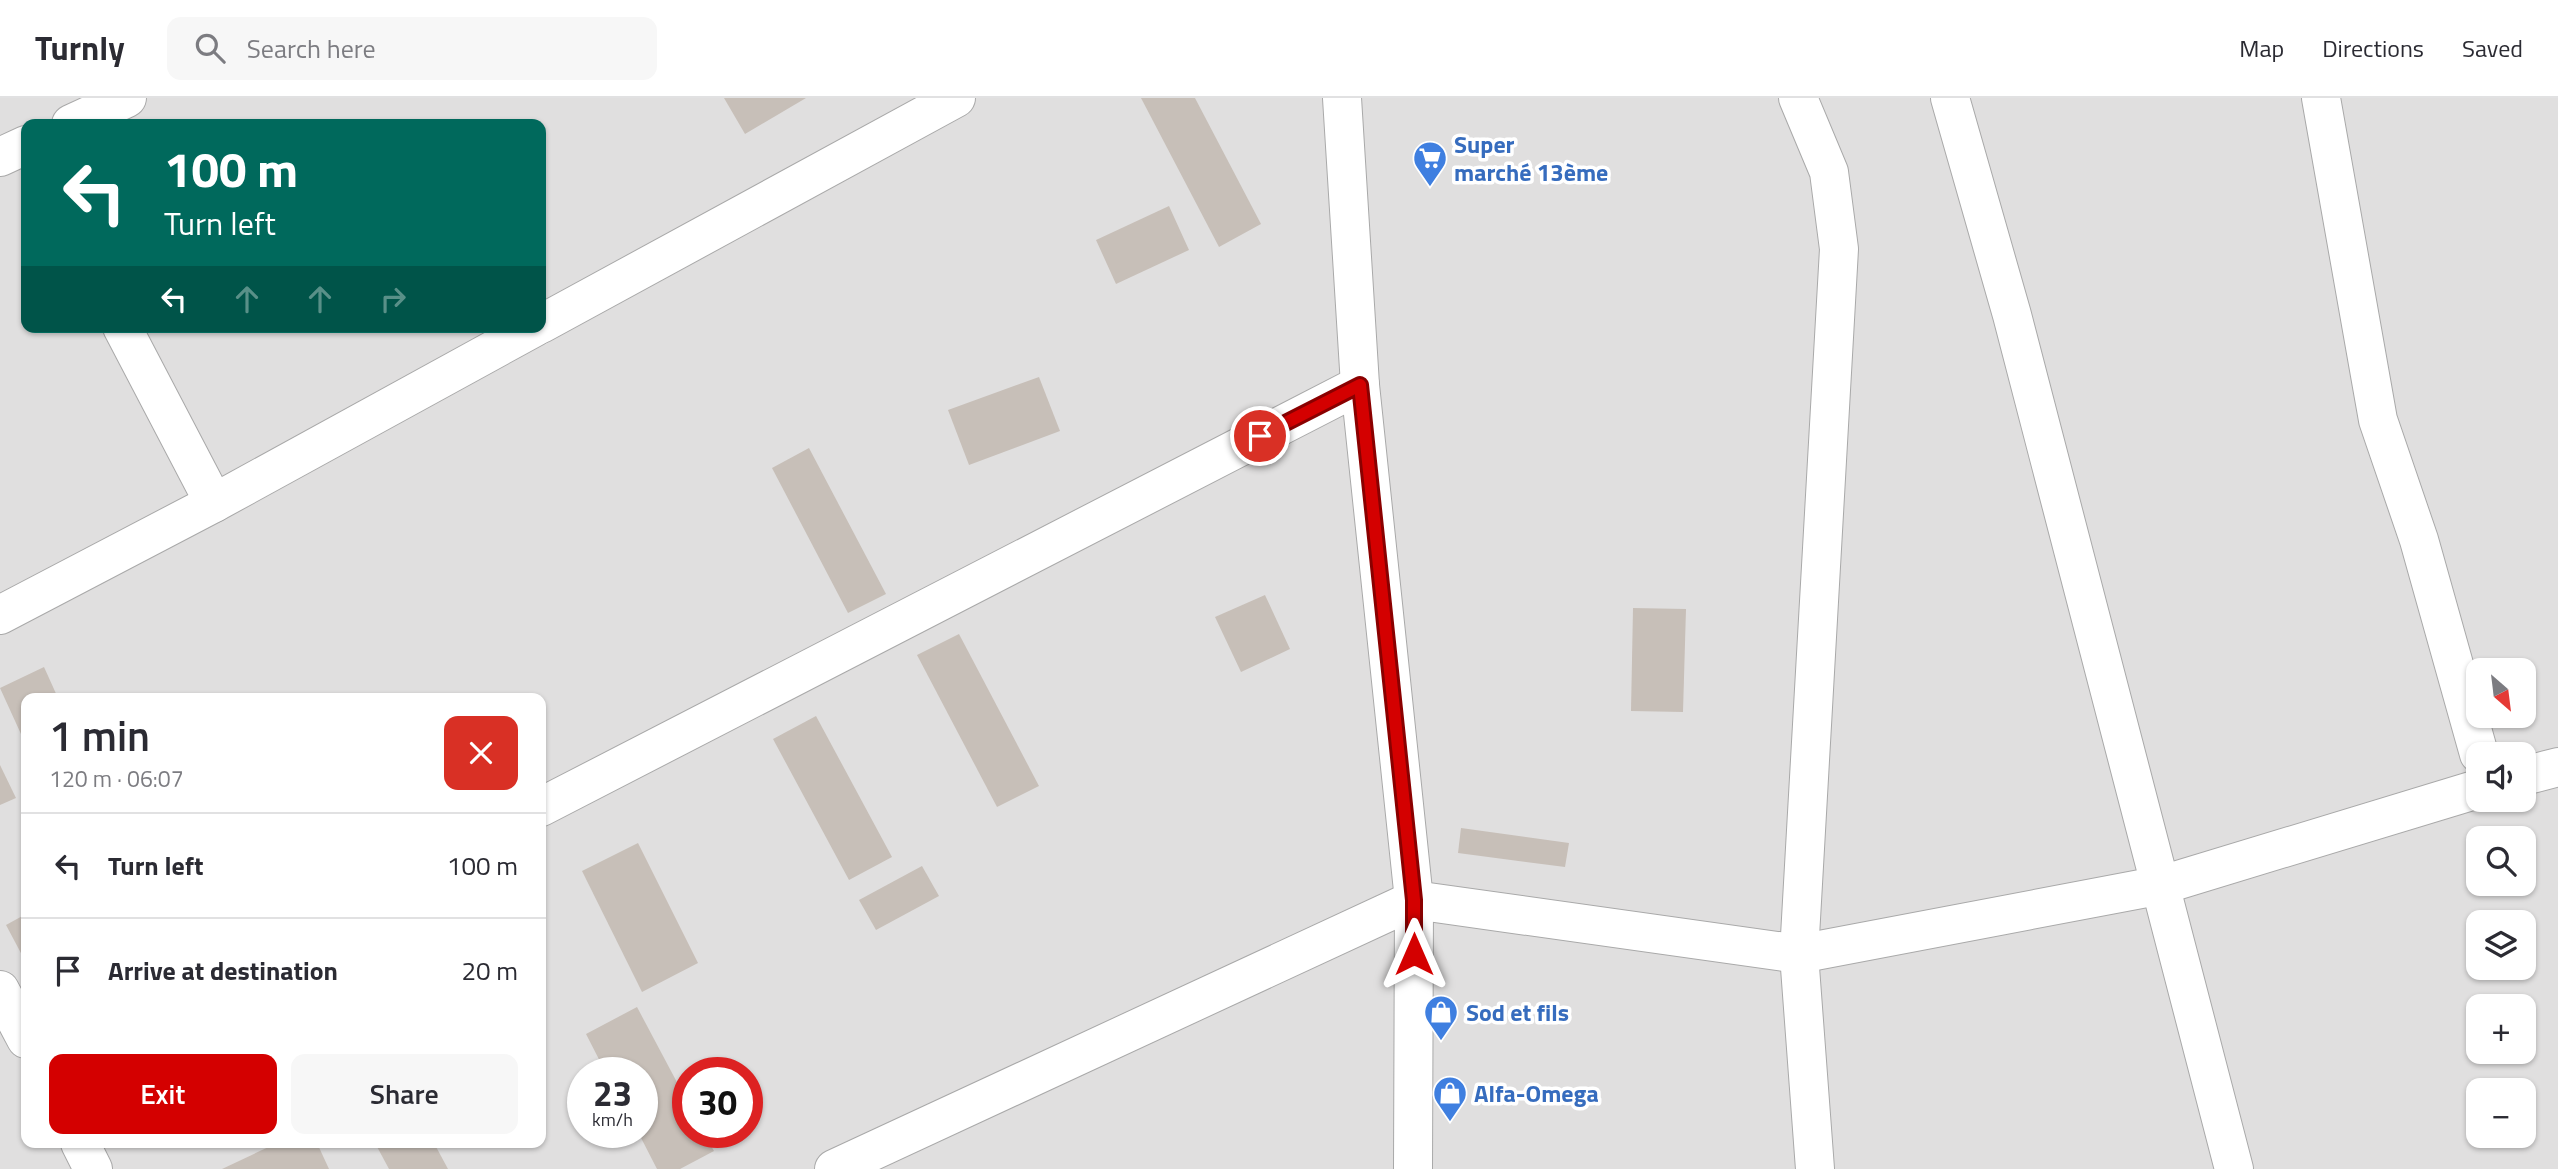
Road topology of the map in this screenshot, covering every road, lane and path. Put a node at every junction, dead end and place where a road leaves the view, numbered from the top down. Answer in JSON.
{"nodes":[{"id":1,"x":127,"y":98,"type":"edge"},
{"id":2,"x":956,"y":98,"type":"edge"},
{"id":3,"x":1342,"y":98,"type":"edge"},
{"id":4,"x":1798,"y":98,"type":"edge"},
{"id":5,"x":1950,"y":98,"type":"edge"},
{"id":6,"x":2321,"y":98,"type":"edge"},
{"id":7,"x":82,"y":119,"type":"edge"},
{"id":8,"x":21,"y":147,"type":"edge"},
{"id":9,"x":0,"y":157,"type":"edge"},
{"id":10,"x":546,"y":321,"type":"edge"},
{"id":11,"x":125,"y":333,"type":"edge"},
{"id":12,"x":525,"y":333,"type":"edge"},
{"id":13,"x":1360,"y":385,"type":"junction"},
{"id":14,"x":214,"y":503,"type":"junction"},
{"id":15,"x":0,"y":615,"type":"edge"},
{"id":16,"x":2476,"y":742,"type":"edge"},
{"id":17,"x":2558,"y":767,"type":"edge"},
{"id":18,"x":2536,"y":773,"type":"edge"},
{"id":19,"x":2466,"y":793,"type":"edge"},
{"id":20,"x":546,"y":804,"type":"edge"},
{"id":21,"x":2162,"y":885,"type":"junction"},
{"id":22,"x":1414,"y":900,"type":"junction"},
{"id":23,"x":1798,"y":954,"type":"junction"},
{"id":24,"x":0,"y":990,"type":"edge"},
{"id":25,"x":21,"y":1030,"type":"edge"},
{"id":26,"x":82,"y":1148,"type":"edge"},
{"id":27,"x":93,"y":1169,"type":"edge"},
{"id":28,"x":834,"y":1169,"type":"edge"},
{"id":29,"x":1413,"y":1169,"type":"edge"},
{"id":30,"x":1815,"y":1169,"type":"edge"},
{"id":31,"x":2234,"y":1169,"type":"edge"}],
"edges":[{"from":1,"to":7,"type":"street"},
{"from":2,"to":10,"type":"street"},
{"from":3,"to":13,"type":"street"},
{"from":4,"to":23,"type":"street"},
{"from":5,"to":21,"type":"street"},
{"from":6,"to":16,"type":"street"},
{"from":8,"to":9,"type":"street"},
{"from":11,"to":14,"type":"street"},
{"from":12,"to":14,"type":"street"},
{"from":13,"to":20,"type":"street"},
{"from":13,"to":22,"type":"street"},
{"from":14,"to":15,"type":"street"},
{"from":17,"to":18,"type":"street"},
{"from":19,"to":21,"type":"street"},
{"from":21,"to":23,"type":"street"},
{"from":21,"to":31,"type":"street"},
{"from":22,"to":23,"type":"street"},
{"from":22,"to":28,"type":"street"},
{"from":22,"to":29,"type":"street"},
{"from":23,"to":30,"type":"street"},
{"from":24,"to":25,"type":"street"},
{"from":26,"to":27,"type":"street"}]}
